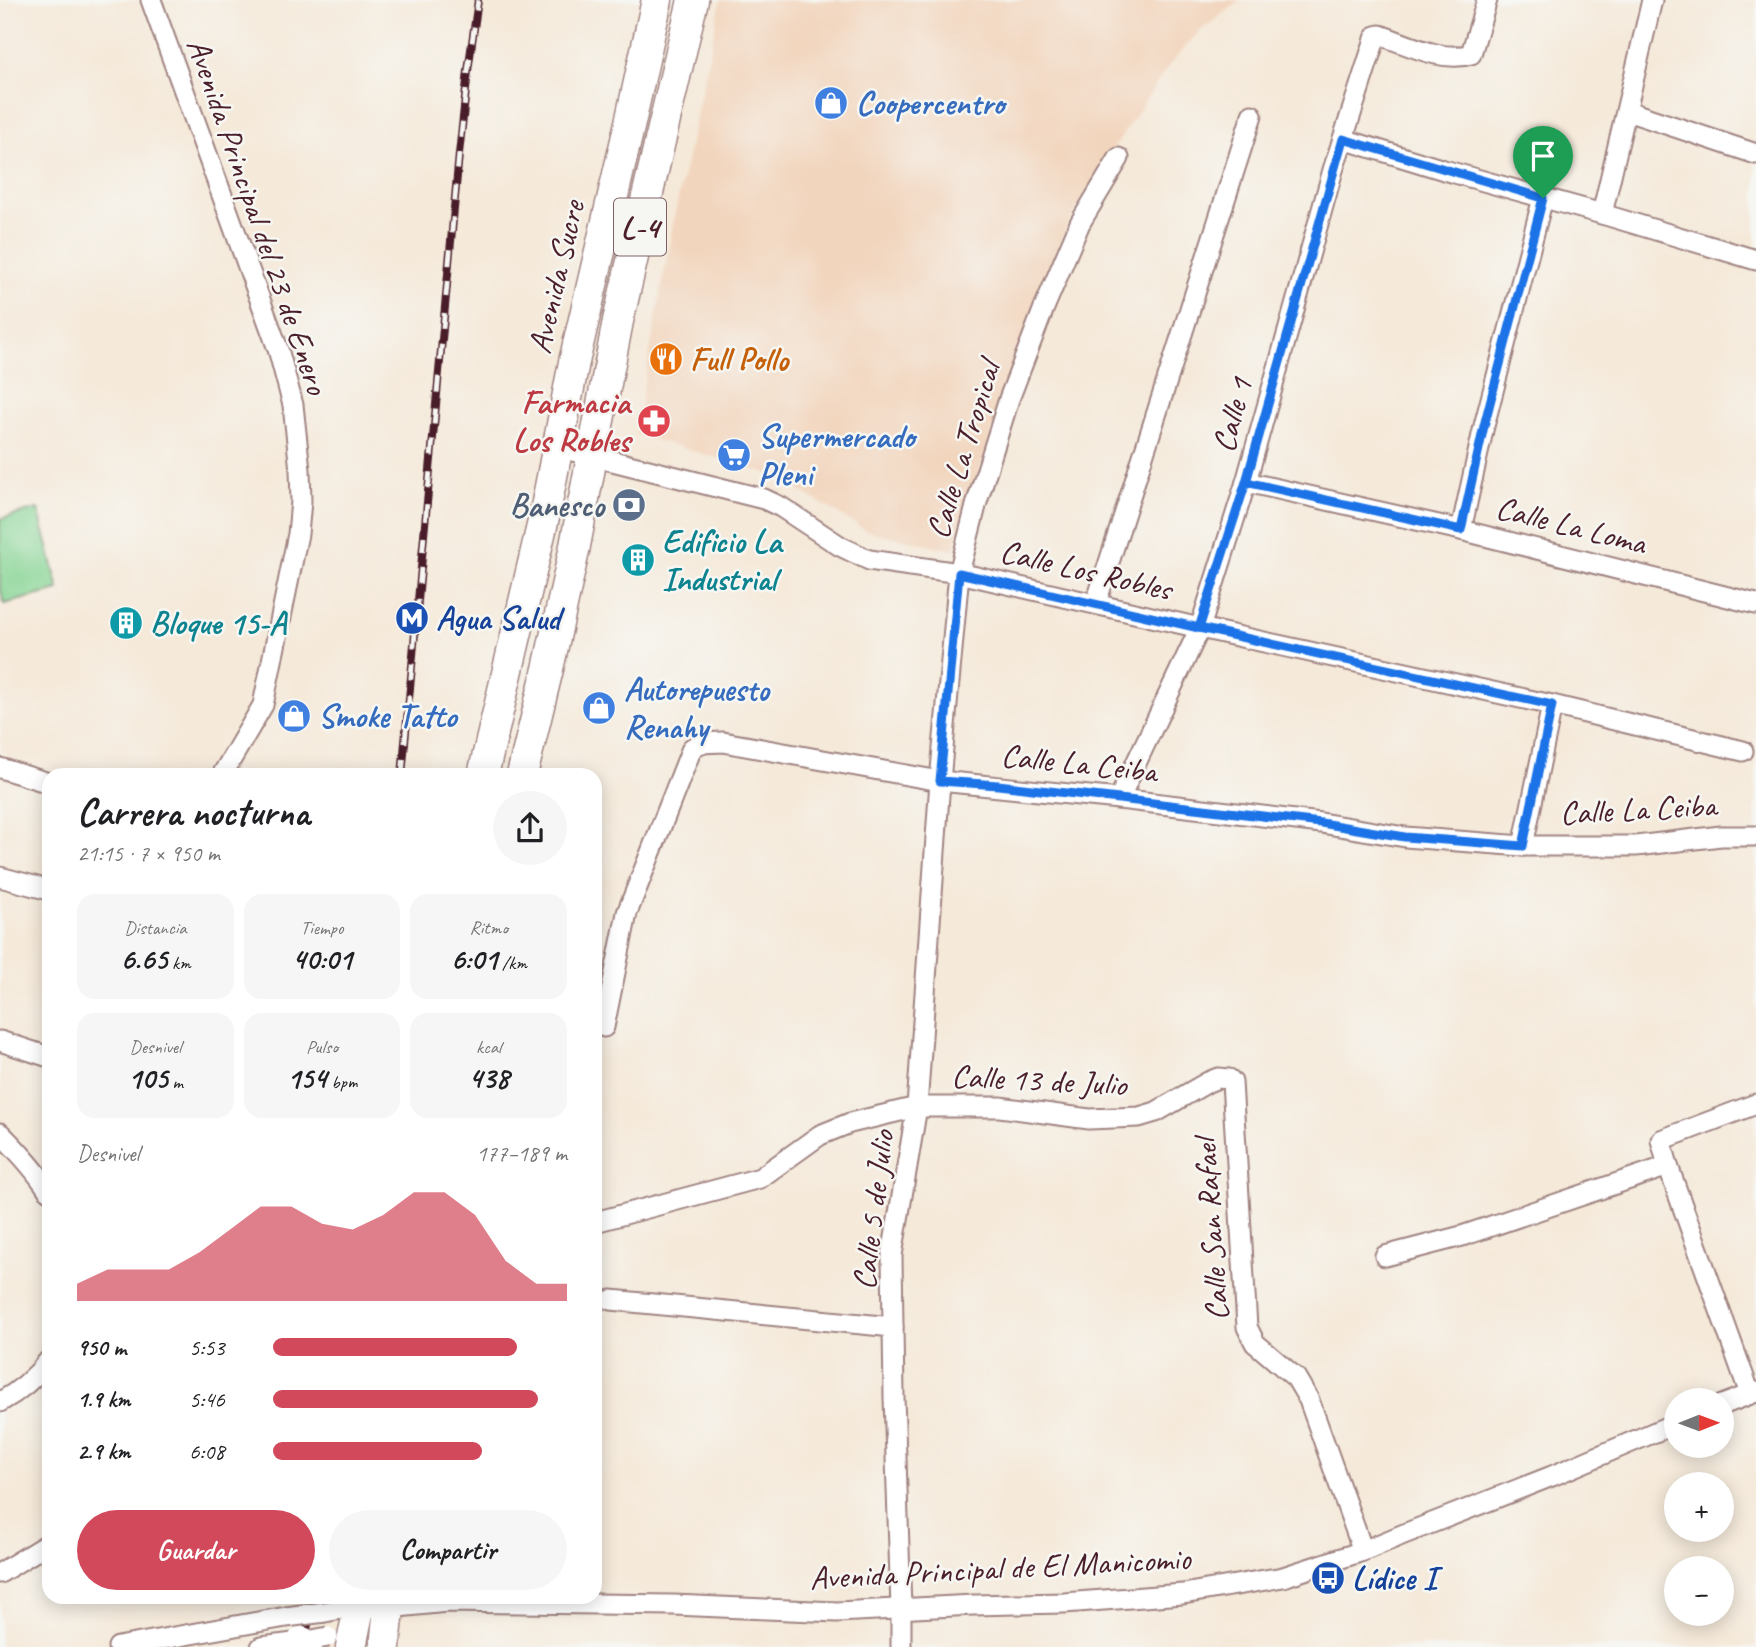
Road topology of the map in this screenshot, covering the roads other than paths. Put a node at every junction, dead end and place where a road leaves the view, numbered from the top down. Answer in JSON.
{"nodes":[{"id":1,"x":151,"y":0,"type":"edge"},
{"id":2,"x":657,"y":0,"type":"edge"},
{"id":3,"x":693,"y":0,"type":"edge"},
{"id":4,"x":1488,"y":0,"type":"edge"},
{"id":5,"x":1652,"y":0,"type":"edge"},
{"id":6,"x":1627,"y":111,"type":"junction"},
{"id":7,"x":1252,"y":114,"type":"dead end"},
{"id":8,"x":1343,"y":139,"type":"junction"},
{"id":9,"x":1756,"y":154,"type":"edge"},
{"id":10,"x":1119,"y":158,"type":"dead end"},
{"id":11,"x":1543,"y":198,"type":"junction"},
{"id":12,"x":1602,"y":214,"type":"junction"},
{"id":13,"x":1756,"y":260,"type":"edge"},
{"id":14,"x":557,"y":447,"type":"junction"},
{"id":15,"x":592,"y":454,"type":"junction"},
{"id":16,"x":1246,"y":482,"type":"junction"},
{"id":17,"x":1461,"y":530,"type":"junction"},
{"id":18,"x":959,"y":573,"type":"junction"},
{"id":19,"x":1096,"y":603,"type":"junction"},
{"id":20,"x":1756,"y":604,"type":"edge"},
{"id":21,"x":1199,"y":628,"type":"junction"},
{"id":22,"x":1552,"y":705,"type":"junction"},
{"id":23,"x":1743,"y":751,"type":"dead end"},
{"id":24,"x":0,"y":768,"type":"edge"},
{"id":25,"x":226,"y":768,"type":"edge"},
{"id":26,"x":485,"y":768,"type":"edge"},
{"id":27,"x":524,"y":768,"type":"edge"},
{"id":28,"x":42,"y":781,"type":"edge"},
{"id":29,"x":940,"y":781,"type":"junction"},
{"id":30,"x":1119,"y":799,"type":"junction"},
{"id":31,"x":1756,"y":836,"type":"edge"},
{"id":32,"x":1523,"y":846,"type":"junction"},
{"id":33,"x":0,"y":877,"type":"edge"},
{"id":34,"x":42,"y":888,"type":"edge"},
{"id":35,"x":604,"y":1027,"type":"dead end"},
{"id":36,"x":0,"y":1041,"type":"edge"},
{"id":37,"x":42,"y":1055,"type":"edge"},
{"id":38,"x":1232,"y":1082,"type":"joint"},
{"id":39,"x":1756,"y":1104,"type":"edge"},
{"id":40,"x":917,"y":1107,"type":"junction"},
{"id":41,"x":0,"y":1133,"type":"edge"},
{"id":42,"x":1668,"y":1166,"type":"junction"},
{"id":43,"x":42,"y":1179,"type":"edge"},
{"id":44,"x":602,"y":1220,"type":"edge"},
{"id":45,"x":1385,"y":1256,"type":"dead end"},
{"id":46,"x":611,"y":1300,"type":"dead end"},
{"id":47,"x":893,"y":1327,"type":"junction"},
{"id":48,"x":42,"y":1369,"type":"edge"},
{"id":49,"x":1753,"y":1393,"type":"edge"},
{"id":50,"x":1734,"y":1400,"type":"edge"},
{"id":51,"x":0,"y":1402,"type":"edge"},
{"id":52,"x":1664,"y":1428,"type":"edge"},
{"id":53,"x":42,"y":1548,"type":"edge"},
{"id":54,"x":1363,"y":1551,"type":"junction"},
{"id":55,"x":0,"y":1573,"type":"edge"},
{"id":56,"x":363,"y":1604,"type":"edge"},
{"id":57,"x":371,"y":1604,"type":"edge"},
{"id":58,"x":376,"y":1604,"type":"edge"},
{"id":59,"x":598,"y":1604,"type":"edge"},
{"id":60,"x":901,"y":1609,"type":"junction"},
{"id":61,"x":322,"y":1641,"type":"edge"},
{"id":62,"x":169,"y":1642,"type":"edge"},
{"id":63,"x":117,"y":1647,"type":"edge"},
{"id":64,"x":261,"y":1647,"type":"edge"},
{"id":65,"x":384,"y":1647,"type":"edge"},
{"id":66,"x":901,"y":1647,"type":"edge"}],
"edges":[{"from":1,"to":25,"type":"street","name":"Avenida Principal del 23 de Enero"},
{"from":2,"to":14,"type":"main road","name":"Avenida Sucre","number":"L-4"},
{"from":3,"to":15,"type":"main road","number":"L-4"},
{"from":4,"to":8,"type":"street","name":"Calle 1"},
{"from":5,"to":6,"type":"street"},
{"from":6,"to":9,"type":"street"},
{"from":6,"to":12,"type":"street"},
{"from":7,"to":19,"type":"street"},
{"from":8,"to":11,"type":"street"},
{"from":8,"to":16,"type":"street","name":"Calle 1"},
{"from":10,"to":18,"type":"street","name":"Calle La Tropical"},
{"from":11,"to":12,"type":"street"},
{"from":11,"to":17,"type":"street"},
{"from":12,"to":13,"type":"street"},
{"from":14,"to":15,"type":"street","name":"Calle Los Robles"},
{"from":14,"to":26,"type":"main road","name":"Avenida Sucre","number":"L-4"},
{"from":15,"to":18,"type":"street","name":"Calle Los Robles"},
{"from":15,"to":27,"type":"main road","number":"L-4"},
{"from":16,"to":17,"type":"street","name":"Calle La Loma"},
{"from":16,"to":21,"type":"street","name":"Calle 1"},
{"from":17,"to":20,"type":"street","name":"Calle La Loma"},
{"from":18,"to":19,"type":"street","name":"Calle Los Robles"},
{"from":18,"to":29,"type":"street","name":"Calle La Tropical"},
{"from":19,"to":21,"type":"street","name":"Calle Los Robles"},
{"from":21,"to":22,"type":"street","name":"Calle Los Robles"},
{"from":21,"to":30,"type":"street","name":"Calle 1"},
{"from":22,"to":23,"type":"street","name":"Calle Los Robles"},
{"from":22,"to":32,"type":"street"},
{"from":24,"to":28,"type":"street"},
{"from":29,"to":30,"type":"street","name":"Calle La Ceiba"},
{"from":29,"to":35,"type":"street","name":"Calle La Ceiba"},
{"from":29,"to":40,"type":"street","name":"Calle 5 de Julio"},
{"from":30,"to":32,"type":"street","name":"Calle La Ceiba"},
{"from":31,"to":32,"type":"street","name":"Calle La Ceiba"},
{"from":33,"to":34,"type":"street"},
{"from":36,"to":37,"type":"street"},
{"from":38,"to":40,"type":"street","name":"Calle 13 de Julio"},
{"from":38,"to":54,"type":"street","name":"Calle San Rafael"},
{"from":39,"to":42,"type":"street"},
{"from":40,"to":44,"type":"street","name":"Calle 13 de Julio"},
{"from":40,"to":47,"type":"street","name":"Calle 5 de Julio"},
{"from":41,"to":43,"type":"street"},
{"from":42,"to":45,"type":"street"},
{"from":42,"to":49,"type":"street"},
{"from":46,"to":47,"type":"street"},
{"from":47,"to":60,"type":"street","name":"Calle 5 de Julio"},
{"from":48,"to":51,"type":"street"},
{"from":49,"to":50,"type":"street"},
{"from":52,"to":54,"type":"street","name":"Avenida Principal de El Manicomio"},
{"from":53,"to":55,"type":"street"},
{"from":54,"to":60,"type":"street","name":"Avenida Principal de El Manicomio"},
{"from":56,"to":62,"type":"street","bridge":true},
{"from":57,"to":61,"type":"main road"},
{"from":58,"to":65,"type":"main road"},
{"from":59,"to":60,"type":"street","name":"Avenida Principal de El Manicomio"},
{"from":60,"to":66,"type":"street","name":"Calle 5 de Julio"},
{"from":61,"to":64,"type":"street"},
{"from":62,"to":63,"type":"street"}]}
